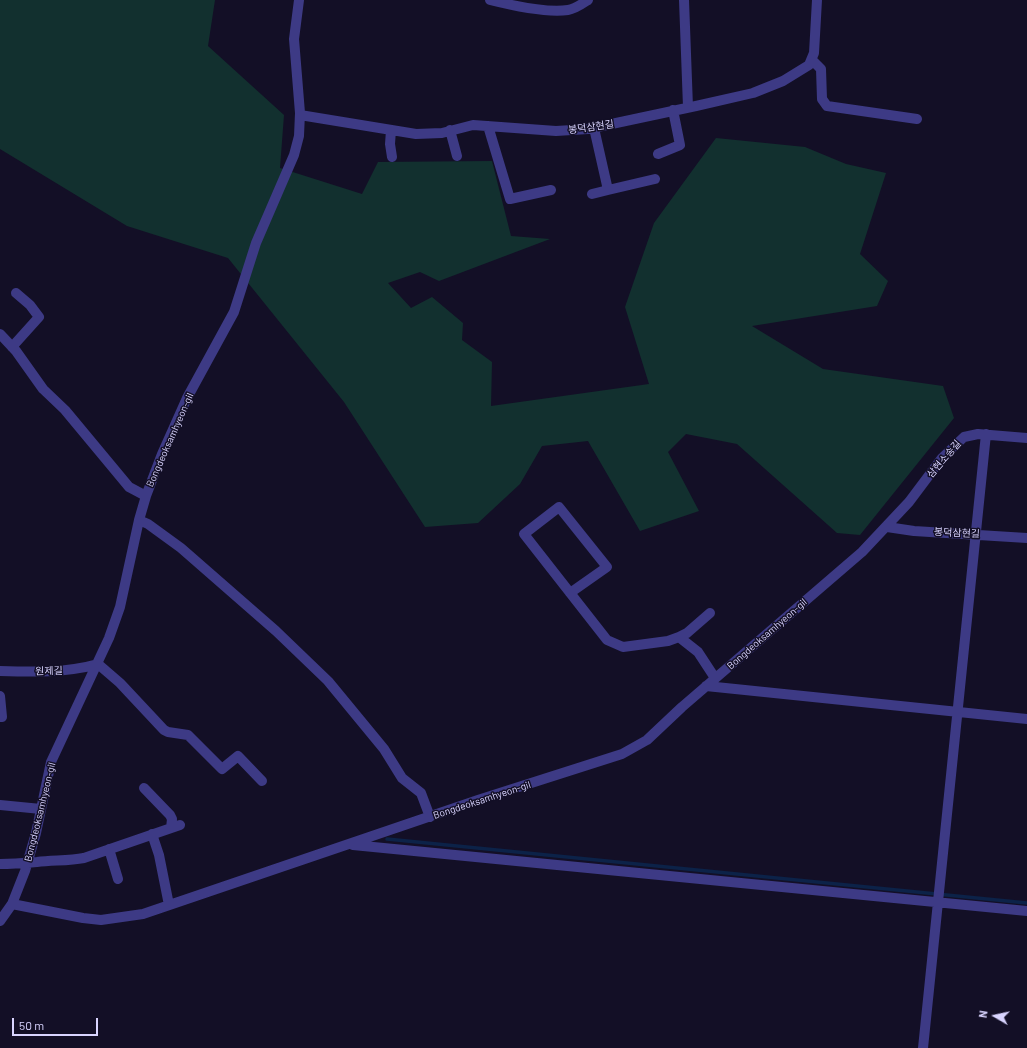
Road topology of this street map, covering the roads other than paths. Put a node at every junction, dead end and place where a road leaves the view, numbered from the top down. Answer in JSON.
{"nodes":[{"id":1,"x":299,"y":0,"type":"edge"},
{"id":2,"x":588,"y":0,"type":"edge"},
{"id":3,"x":684,"y":0,"type":"edge"},
{"id":4,"x":817,"y":0,"type":"edge"},
{"id":5,"x":499,"y":1,"type":"edge"},
{"id":6,"x":812,"y":60,"type":"junction"},
{"id":7,"x":688,"y":108,"type":"junction"},
{"id":8,"x":673,"y":110,"type":"junction"},
{"id":9,"x":300,"y":115,"type":"junction"},
{"id":10,"x":917,"y":119,"type":"dead end"},
{"id":11,"x":488,"y":126,"type":"junction"},
{"id":12,"x":594,"y":128,"type":"junction"},
{"id":13,"x":390,"y":130,"type":"junction"},
{"id":14,"x":450,"y":130,"type":"junction"},
{"id":15,"x":658,"y":154,"type":"dead end"},
{"id":16,"x":457,"y":156,"type":"dead end"},
{"id":17,"x":392,"y":157,"type":"dead end"},
{"id":18,"x":655,"y":179,"type":"dead end"},
{"id":19,"x":551,"y":190,"type":"dead end"},
{"id":20,"x":608,"y":190,"type":"junction"},
{"id":21,"x":592,"y":194,"type":"dead end"},
{"id":22,"x":16,"y":293,"type":"dead end"},
{"id":23,"x":0,"y":334,"type":"edge"},
{"id":24,"x":12,"y":347,"type":"junction"},
{"id":25,"x":986,"y":434,"type":"junction"},
{"id":26,"x":1027,"y":438,"type":"edge"},
{"id":27,"x":146,"y":496,"type":"junction"},
{"id":28,"x":139,"y":520,"type":"junction"},
{"id":29,"x":885,"y":529,"type":"junction"},
{"id":30,"x":975,"y":534,"type":"junction"},
{"id":31,"x":1027,"y":538,"type":"edge"},
{"id":32,"x":570,"y":593,"type":"junction"},
{"id":33,"x":710,"y":614,"type":"dead end"},
{"id":34,"x":679,"y":637,"type":"junction"},
{"id":35,"x":98,"y":664,"type":"junction"},
{"id":36,"x":0,"y":671,"type":"edge"},
{"id":37,"x":715,"y":678,"type":"junction"},
{"id":38,"x":706,"y":686,"type":"junction"},
{"id":39,"x":0,"y":696,"type":"edge"},
{"id":40,"x":956,"y":711,"type":"junction"},
{"id":41,"x":0,"y":717,"type":"edge"},
{"id":42,"x":1027,"y":719,"type":"edge"},
{"id":43,"x":262,"y":781,"type":"dead end"},
{"id":44,"x":144,"y":788,"type":"dead end"},
{"id":45,"x":0,"y":805,"type":"edge"},
{"id":46,"x":41,"y":810,"type":"junction"},
{"id":47,"x":430,"y":817,"type":"junction"},
{"id":48,"x":152,"y":834,"type":"junction"},
{"id":49,"x":349,"y":845,"type":"junction"},
{"id":50,"x":109,"y":849,"type":"junction"},
{"id":51,"x":0,"y":864,"type":"edge"},
{"id":52,"x":27,"y":864,"type":"junction"},
{"id":53,"x":118,"y":879,"type":"dead end"},
{"id":54,"x":937,"y":902,"type":"junction"},
{"id":55,"x":12,"y":904,"type":"junction"},
{"id":56,"x":168,"y":905,"type":"junction"},
{"id":57,"x":1027,"y":911,"type":"edge"},
{"id":58,"x":0,"y":921,"type":"edge"},
{"id":59,"x":922,"y":1048,"type":"edge"}],
"edges":[{"from":1,"to":9,"type":"street","name":"Bongdeoksamhyeon-gil"},
{"from":2,"to":5,"type":"street"},
{"from":3,"to":7,"type":"street"},
{"from":4,"to":6,"type":"street"},
{"from":6,"to":7,"type":"street","name":"봉덕삼현길"},
{"from":6,"to":10,"type":"street"},
{"from":7,"to":8,"type":"street","name":"봉덕삼현길"},
{"from":8,"to":12,"type":"street","name":"봉덕삼현길"},
{"from":8,"to":15,"type":"street"},
{"from":9,"to":13,"type":"street","name":"봉덕삼현길"},
{"from":9,"to":27,"type":"street","name":"Bongdeoksamhyeon-gil"},
{"from":11,"to":12,"type":"street","name":"봉덕삼현길"},
{"from":11,"to":14,"type":"street","name":"봉덕삼현길"},
{"from":11,"to":19,"type":"street"},
{"from":12,"to":20,"type":"street"},
{"from":13,"to":14,"type":"street","name":"봉덕삼현길"},
{"from":13,"to":17,"type":"street"},
{"from":14,"to":16,"type":"street"},
{"from":18,"to":20,"type":"street"},
{"from":20,"to":21,"type":"street"},
{"from":22,"to":24,"type":"street"},
{"from":23,"to":24,"type":"street"},
{"from":24,"to":27,"type":"street"},
{"from":25,"to":26,"type":"street","name":"삼현소송길"},
{"from":25,"to":29,"type":"street","name":"삼현소송길"},
{"from":25,"to":30,"type":"street"},
{"from":27,"to":28,"type":"street","name":"Bongdeoksamhyeon-gil"},
{"from":28,"to":35,"type":"street","name":"Bongdeoksamhyeon-gil"},
{"from":28,"to":47,"type":"street"},
{"from":29,"to":30,"type":"street","name":"봉덕삼현길"},
{"from":29,"to":37,"type":"street","name":"Bongdeoksamhyeon-gil"},
{"from":30,"to":31,"type":"street","name":"봉덕삼현길"},
{"from":30,"to":40,"type":"street"},
{"from":32,"to":32,"type":"street"},
{"from":32,"to":34,"type":"street"},
{"from":33,"to":34,"type":"street"},
{"from":34,"to":37,"type":"street"},
{"from":35,"to":36,"type":"street","name":"원제길"},
{"from":35,"to":43,"type":"street"},
{"from":35,"to":46,"type":"street","name":"Bongdeoksamhyeon-gil"},
{"from":37,"to":38,"type":"street","name":"Bongdeoksamhyeon-gil"},
{"from":38,"to":40,"type":"street"},
{"from":38,"to":47,"type":"street","name":"Bongdeoksamhyeon-gil"},
{"from":39,"to":41,"type":"street"},
{"from":40,"to":42,"type":"street"},
{"from":40,"to":54,"type":"street"},
{"from":44,"to":48,"type":"street"},
{"from":45,"to":46,"type":"street"},
{"from":46,"to":52,"type":"street","name":"Bongdeoksamhyeon-gil"},
{"from":47,"to":49,"type":"street","name":"Bongdeoksamhyeon-gil"},
{"from":48,"to":50,"type":"street"},
{"from":48,"to":56,"type":"street"},
{"from":49,"to":54,"type":"street"},
{"from":49,"to":56,"type":"street","name":"Bongdeoksamhyeon-gil"},
{"from":50,"to":52,"type":"street"},
{"from":50,"to":53,"type":"street"},
{"from":51,"to":52,"type":"street"},
{"from":52,"to":55,"type":"street","name":"Bongdeoksamhyeon-gil"},
{"from":54,"to":57,"type":"street"},
{"from":54,"to":59,"type":"street"},
{"from":55,"to":56,"type":"street","name":"Bongdeoksamhyeon-gil"},
{"from":55,"to":58,"type":"street","name":"Bongdeoksamhyeon-gil"}]}
